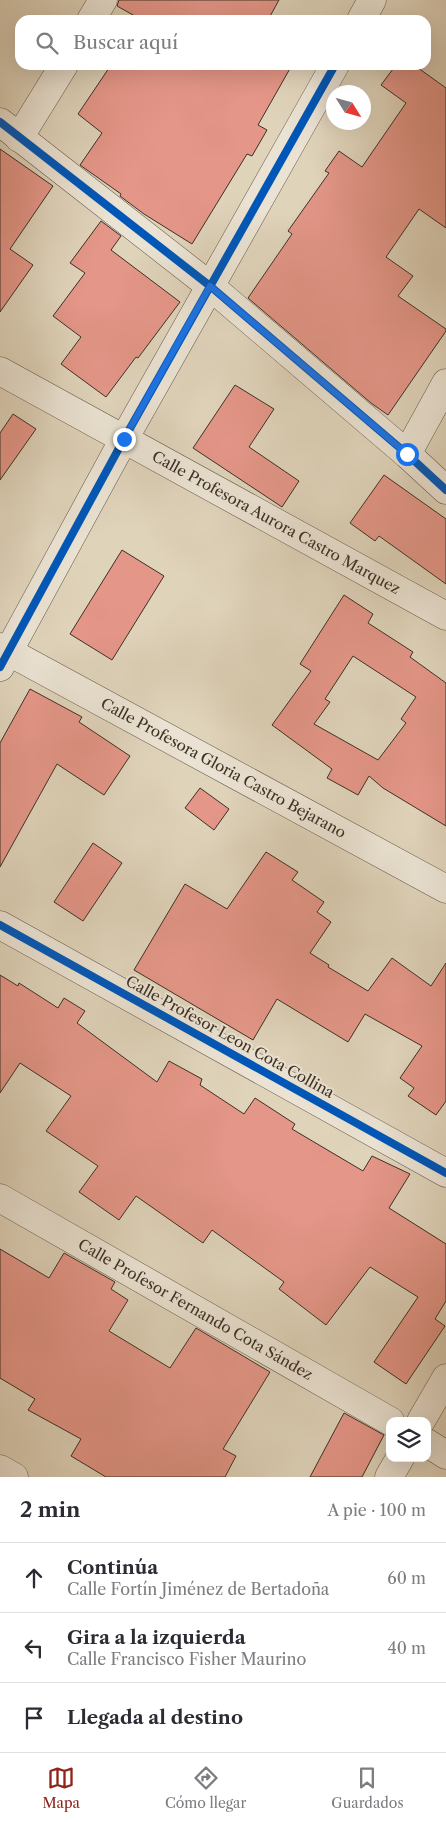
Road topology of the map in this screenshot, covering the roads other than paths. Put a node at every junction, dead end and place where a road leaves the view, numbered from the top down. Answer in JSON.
{"nodes":[{"id":1,"x":103,"y":0,"type":"edge"},
{"id":2,"x":372,"y":0,"type":"edge"},
{"id":3,"x":94,"y":15,"type":"edge"},
{"id":4,"x":364,"y":15,"type":"edge"},
{"id":5,"x":60,"y":70,"type":"edge"},
{"id":6,"x":332,"y":70,"type":"edge"},
{"id":7,"x":10,"y":130,"type":"edge"},
{"id":8,"x":210,"y":286,"type":"junction"},
{"id":9,"x":0,"y":371,"type":"edge"},
{"id":10,"x":446,"y":383,"type":"edge"},
{"id":11,"x":124,"y":439,"type":"junction"},
{"id":12,"x":407,"y":454,"type":"junction"},
{"id":13,"x":446,"y":490,"type":"edge"},
{"id":14,"x":446,"y":616,"type":"edge"},
{"id":15,"x":3,"y":655,"type":"edge"},
{"id":16,"x":446,"y":889,"type":"edge"},
{"id":17,"x":0,"y":925,"type":"edge"},
{"id":18,"x":446,"y":1173,"type":"edge"},
{"id":19,"x":0,"y":1198,"type":"edge"},
{"id":20,"x":446,"y":1378,"type":"edge"},
{"id":21,"x":424,"y":1417,"type":"edge"},
{"id":22,"x":386,"y":1419,"type":"edge"},
{"id":23,"x":431,"y":1446,"type":"edge"},
{"id":24,"x":446,"y":1455,"type":"edge"},
{"id":25,"x":397,"y":1462,"type":"edge"},
{"id":26,"x":0,"y":1470,"type":"edge"},
{"id":27,"x":14,"y":1477,"type":"edge"},
{"id":28,"x":388,"y":1477,"type":"edge"}],
"edges":[{"from":1,"to":3,"type":"street"},
{"from":2,"to":4,"type":"street"},
{"from":5,"to":7,"type":"street"},
{"from":6,"to":8,"type":"street"},
{"from":7,"to":8,"type":"street"},
{"from":8,"to":11,"type":"street"},
{"from":8,"to":12,"type":"street"},
{"from":9,"to":11,"type":"street","name":"Calle Profesora Aurora Castro Marquez"},
{"from":10,"to":12,"type":"street"},
{"from":11,"to":14,"type":"street","name":"Calle Profesora Aurora Castro Marquez"},
{"from":11,"to":15,"type":"street"},
{"from":12,"to":13,"type":"street"},
{"from":15,"to":16,"type":"street","name":"Calle Profesora Gloria Castro Bejarano"},
{"from":17,"to":18,"type":"street","name":"Calle Profesor Leon Cota Collina"},
{"from":19,"to":22,"type":"street","name":"Calle Profesor Fernando Cota Sández"},
{"from":20,"to":21,"type":"street"},
{"from":23,"to":24,"type":"street"},
{"from":25,"to":28,"type":"street"},
{"from":26,"to":27,"type":"street"}]}
